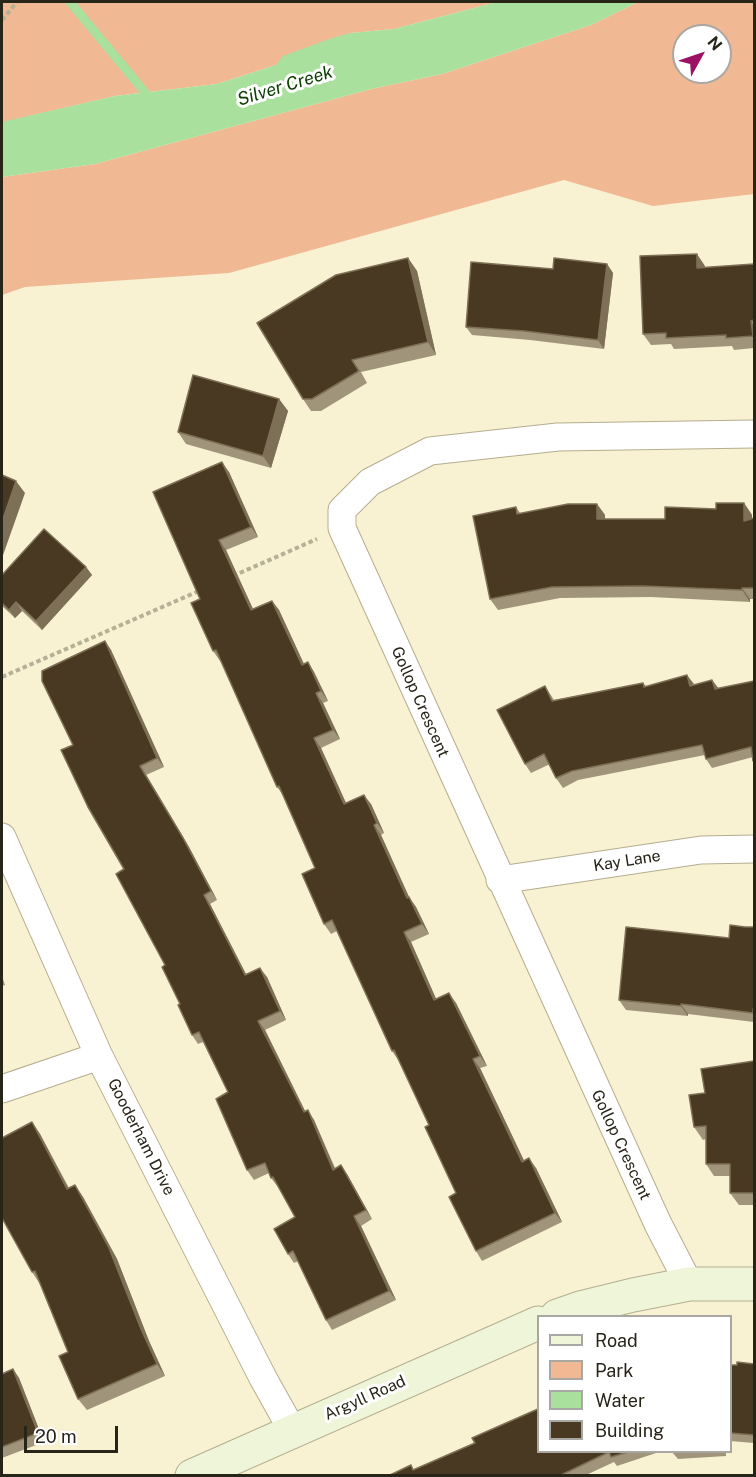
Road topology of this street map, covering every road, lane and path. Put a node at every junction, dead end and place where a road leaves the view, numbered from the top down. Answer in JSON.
{"nodes":[{"id":1,"x":17,"y":2,"type":"edge"},
{"id":2,"x":2,"y":20,"type":"edge"},
{"id":3,"x":754,"y":434,"type":"edge"},
{"id":4,"x":342,"y":528,"type":"junction"},
{"id":5,"x":232,"y":576,"type":"edge"},
{"id":6,"x":199,"y":591,"type":"edge"},
{"id":7,"x":2,"y":677,"type":"edge"},
{"id":8,"x":2,"y":837,"type":"edge"},
{"id":9,"x":754,"y":849,"type":"edge"},
{"id":10,"x":500,"y":880,"type":"junction"},
{"id":11,"x":99,"y":1056,"type":"junction"},
{"id":12,"x":2,"y":1089,"type":"edge"},
{"id":13,"x":689,"y":1284,"type":"junction"},
{"id":14,"x":754,"y":1284,"type":"edge"},
{"id":15,"x":562,"y":1315,"type":"edge"},
{"id":16,"x":537,"y":1323,"type":"edge"},
{"id":17,"x":292,"y":1430,"type":"junction"},
{"id":18,"x":192,"y":1476,"type":"edge"}],
"edges":[{"from":1,"to":2,"type":"path"},
{"from":3,"to":4,"type":"street"},
{"from":4,"to":5,"type":"path"},
{"from":4,"to":10,"type":"street","name":"Gollop Crescent"},
{"from":6,"to":7,"type":"path"},
{"from":8,"to":11,"type":"street","name":"Gooderham Drive"},
{"from":9,"to":10,"type":"street","name":"Kay Lane"},
{"from":10,"to":13,"type":"street","name":"Gollop Crescent"},
{"from":11,"to":12,"type":"street"},
{"from":11,"to":17,"type":"street","name":"Gooderham Drive"},
{"from":13,"to":14,"type":"street"},
{"from":13,"to":15,"type":"street"},
{"from":16,"to":17,"type":"street","name":"Argyll Road"},
{"from":17,"to":18,"type":"street","name":"Argyll Road"}]}
